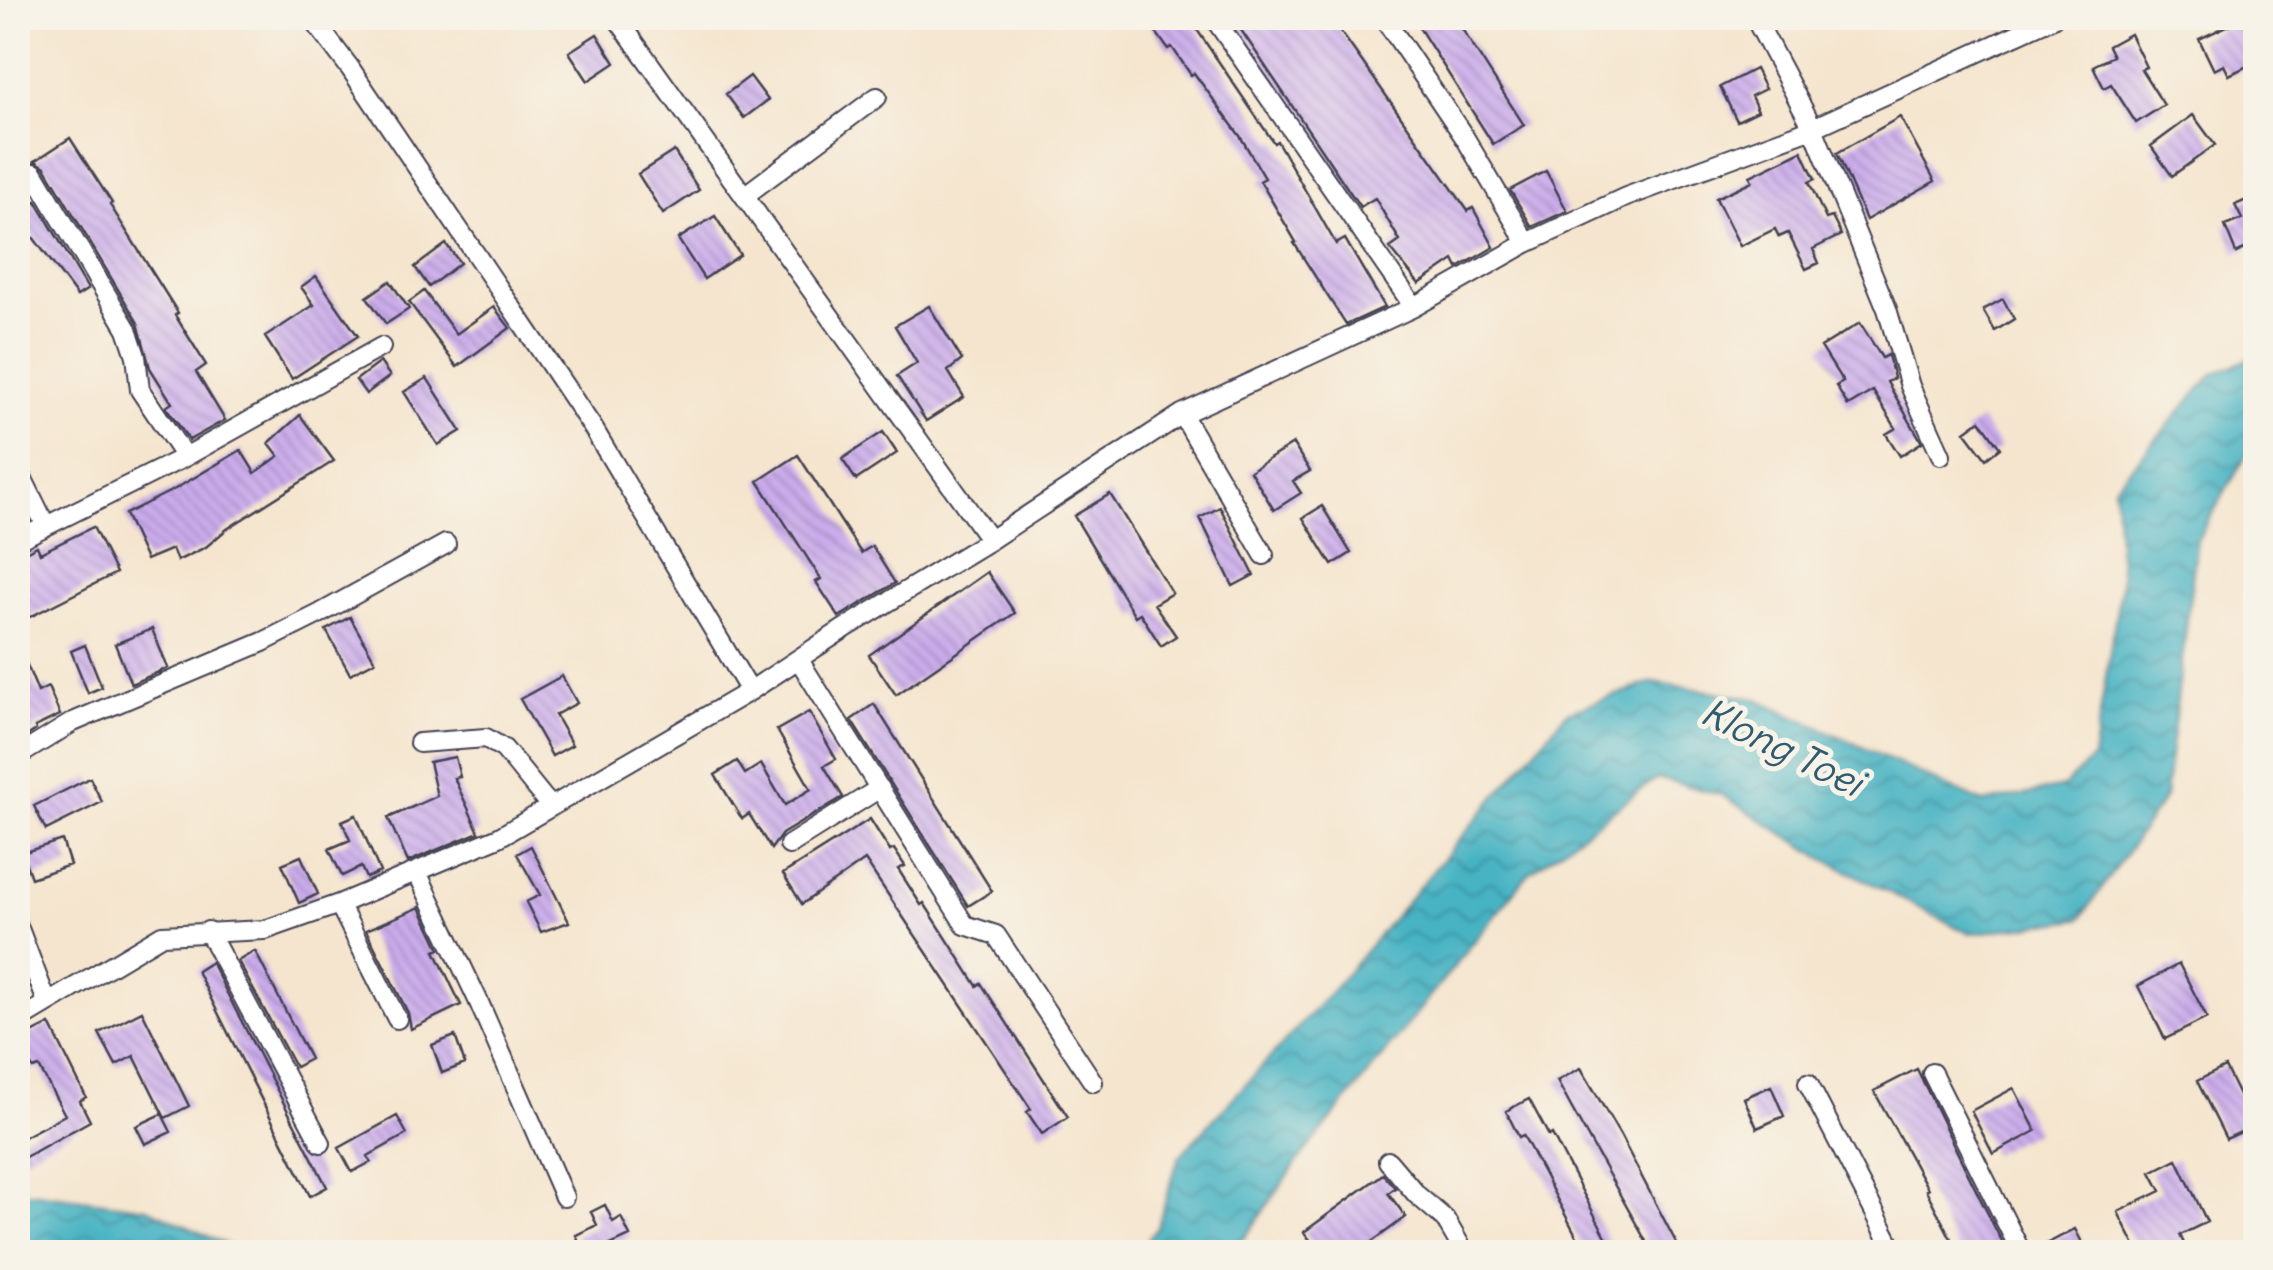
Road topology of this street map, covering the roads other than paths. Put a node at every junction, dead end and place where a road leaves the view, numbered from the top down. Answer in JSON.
{"nodes":[{"id":1,"x":312,"y":18,"type":"edge"},
{"id":2,"x":616,"y":18,"type":"edge"},
{"id":3,"x":1214,"y":18,"type":"edge"},
{"id":4,"x":1384,"y":18,"type":"edge"},
{"id":5,"x":1756,"y":18,"type":"edge"},
{"id":6,"x":2053,"y":18,"type":"edge"},
{"id":7,"x":877,"y":96,"type":"dead end"},
{"id":8,"x":1813,"y":128,"type":"junction"},
{"id":9,"x":34,"y":173,"type":"dead end"},
{"id":10,"x":744,"y":196,"type":"junction"},
{"id":11,"x":1526,"y":243,"type":"junction"},
{"id":12,"x":1414,"y":307,"type":"junction"},
{"id":13,"x":381,"y":347,"type":"dead end"},
{"id":14,"x":1182,"y":414,"type":"junction"},
{"id":15,"x":1941,"y":455,"type":"dead end"},
{"id":16,"x":185,"y":457,"type":"junction"},
{"id":17,"x":18,"y":469,"type":"edge"},
{"id":18,"x":46,"y":526,"type":"junction"},
{"id":19,"x":18,"y":540,"type":"edge"},
{"id":20,"x":990,"y":540,"type":"junction"},
{"id":21,"x":446,"y":544,"type":"dead end"},
{"id":22,"x":1264,"y":556,"type":"dead end"},
{"id":23,"x":800,"y":660,"type":"junction"},
{"id":24,"x":750,"y":691,"type":"junction"},
{"id":25,"x":419,"y":743,"type":"dead end"},
{"id":26,"x":18,"y":756,"type":"edge"},
{"id":27,"x":880,"y":788,"type":"junction"},
{"id":28,"x":551,"y":807,"type":"junction"},
{"id":29,"x":790,"y":845,"type":"dead end"},
{"id":30,"x":417,"y":872,"type":"junction"},
{"id":31,"x":339,"y":904,"type":"junction"},
{"id":32,"x":18,"y":926,"type":"edge"},
{"id":33,"x":208,"y":931,"type":"junction"},
{"id":34,"x":47,"y":1002,"type":"junction"},
{"id":35,"x":397,"y":1019,"type":"dead end"},
{"id":36,"x":18,"y":1020,"type":"edge"},
{"id":37,"x":1932,"y":1074,"type":"dead end"},
{"id":38,"x":1093,"y":1082,"type":"dead end"},
{"id":39,"x":1808,"y":1084,"type":"dead end"},
{"id":40,"x":321,"y":1143,"type":"dead end"},
{"id":41,"x":1388,"y":1161,"type":"dead end"},
{"id":42,"x":564,"y":1197,"type":"dead end"},
{"id":43,"x":1464,"y":1252,"type":"edge"},
{"id":44,"x":1895,"y":1252,"type":"edge"},
{"id":45,"x":2021,"y":1252,"type":"edge"}],
"edges":[{"from":1,"to":24,"type":"street"},
{"from":2,"to":10,"type":"street"},
{"from":3,"to":12,"type":"street"},
{"from":4,"to":11,"type":"street"},
{"from":5,"to":8,"type":"street"},
{"from":6,"to":8,"type":"street"},
{"from":7,"to":10,"type":"street"},
{"from":8,"to":11,"type":"street"},
{"from":8,"to":15,"type":"street"},
{"from":9,"to":16,"type":"street"},
{"from":10,"to":20,"type":"street"},
{"from":11,"to":12,"type":"street"},
{"from":12,"to":14,"type":"street"},
{"from":13,"to":16,"type":"street"},
{"from":14,"to":20,"type":"street"},
{"from":14,"to":22,"type":"street"},
{"from":16,"to":18,"type":"street"},
{"from":17,"to":18,"type":"street"},
{"from":18,"to":19,"type":"street"},
{"from":20,"to":23,"type":"street"},
{"from":21,"to":26,"type":"street"},
{"from":23,"to":24,"type":"street"},
{"from":23,"to":27,"type":"street"},
{"from":24,"to":28,"type":"street"},
{"from":25,"to":28,"type":"street"},
{"from":27,"to":29,"type":"street"},
{"from":27,"to":38,"type":"street"},
{"from":28,"to":30,"type":"street"},
{"from":30,"to":31,"type":"street"},
{"from":30,"to":42,"type":"street"},
{"from":31,"to":33,"type":"street"},
{"from":31,"to":35,"type":"street"},
{"from":32,"to":34,"type":"street"},
{"from":33,"to":34,"type":"street"},
{"from":33,"to":40,"type":"street"},
{"from":34,"to":36,"type":"street"},
{"from":37,"to":45,"type":"street"},
{"from":39,"to":44,"type":"street"},
{"from":41,"to":43,"type":"street"}]}
